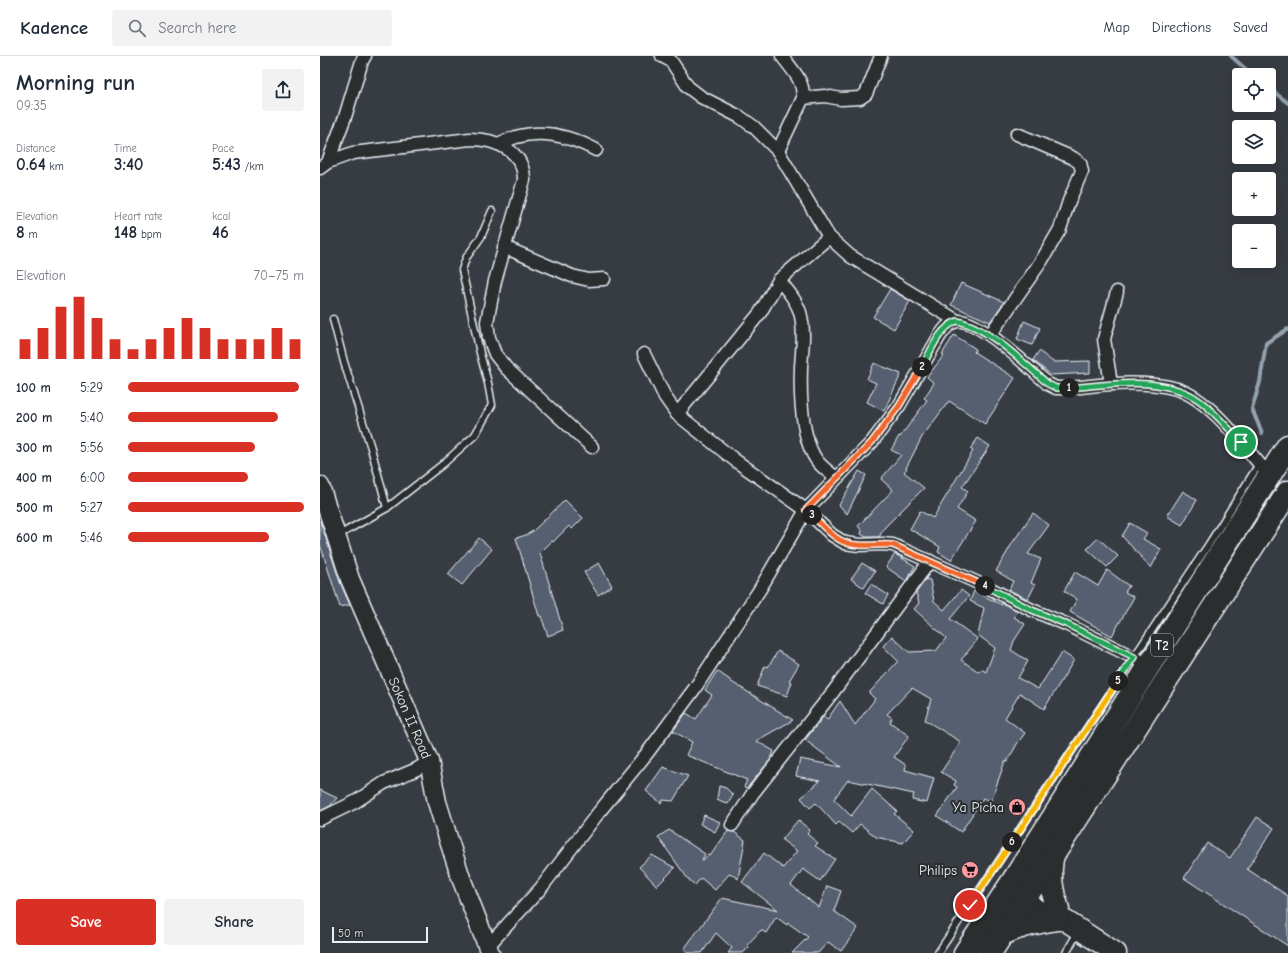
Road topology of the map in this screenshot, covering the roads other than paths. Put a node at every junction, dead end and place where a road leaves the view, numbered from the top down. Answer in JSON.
{"nodes":[{"id":1,"x":365,"y":56,"type":"edge"},
{"id":2,"x":662,"y":56,"type":"edge"},
{"id":3,"x":782,"y":56,"type":"edge"},
{"id":4,"x":881,"y":56,"type":"edge"},
{"id":5,"x":803,"y":98,"type":"junction"},
{"id":6,"x":1017,"y":134,"type":"dead end"},
{"id":7,"x":498,"y":144,"type":"junction"},
{"id":8,"x":596,"y":150,"type":"dead end"},
{"id":9,"x":778,"y":151,"type":"junction"},
{"id":10,"x":324,"y":165,"type":"edge"},
{"id":11,"x":492,"y":211,"type":"dead end"},
{"id":12,"x":829,"y":237,"type":"junction"},
{"id":13,"x":504,"y":247,"type":"junction"},
{"id":14,"x":604,"y":280,"type":"dead end"},
{"id":15,"x":779,"y":280,"type":"junction"},
{"id":16,"x":1117,"y":292,"type":"dead end"},
{"id":17,"x":333,"y":319,"type":"dead end"},
{"id":18,"x":957,"y":321,"type":"junction"},
{"id":19,"x":990,"y":335,"type":"junction"},
{"id":20,"x":644,"y":354,"type":"dead end"},
{"id":21,"x":1111,"y":384,"type":"junction"},
{"id":22,"x":677,"y":414,"type":"junction"},
{"id":23,"x":1288,"y":446,"type":"edge"},
{"id":24,"x":592,"y":447,"type":"dead end"},
{"id":25,"x":1265,"y":470,"type":"junction"},
{"id":26,"x":836,"y":478,"type":"junction"},
{"id":27,"x":320,"y":486,"type":"edge"},
{"id":28,"x":1288,"y":492,"type":"edge"},
{"id":29,"x":387,"y":508,"type":"junction"},
{"id":30,"x":806,"y":510,"type":"junction"},
{"id":31,"x":336,"y":536,"type":"junction"},
{"id":32,"x":930,"y":561,"type":"junction"},
{"id":33,"x":1141,"y":661,"type":"junction"},
{"id":34,"x":428,"y":761,"type":"junction"},
{"id":35,"x":320,"y":819,"type":"edge"},
{"id":36,"x":1051,"y":819,"type":"junction"},
{"id":37,"x":732,"y":825,"type":"dead end"},
{"id":38,"x":1068,"y":833,"type":"junction"},
{"id":39,"x":1052,"y":858,"type":"junction"},
{"id":40,"x":1020,"y":888,"type":"junction"},
{"id":41,"x":1065,"y":919,"type":"junction"},
{"id":42,"x":1002,"y":934,"type":"junction"},
{"id":43,"x":489,"y":950,"type":"edge"},
{"id":44,"x":938,"y":953,"type":"edge"},
{"id":45,"x":965,"y":953,"type":"edge"},
{"id":46,"x":990,"y":953,"type":"edge"},
{"id":47,"x":1066,"y":953,"type":"edge"},
{"id":48,"x":1116,"y":953,"type":"edge"}],
"edges":[{"from":1,"to":10,"type":"street"},
{"from":2,"to":9,"type":"street"},
{"from":3,"to":5,"type":"street"},
{"from":4,"to":5,"type":"street"},
{"from":5,"to":9,"type":"street"},
{"from":6,"to":19,"type":"street"},
{"from":7,"to":8,"type":"street"},
{"from":7,"to":10,"type":"street"},
{"from":7,"to":13,"type":"street"},
{"from":9,"to":12,"type":"street"},
{"from":11,"to":29,"type":"lane"},
{"from":12,"to":15,"type":"street"},
{"from":12,"to":18,"type":"street"},
{"from":13,"to":14,"type":"street"},
{"from":13,"to":24,"type":"street"},
{"from":15,"to":22,"type":"street"},
{"from":15,"to":26,"type":"street"},
{"from":16,"to":21,"type":"street"},
{"from":17,"to":29,"type":"lane"},
{"from":18,"to":19,"type":"street"},
{"from":18,"to":26,"type":"street"},
{"from":19,"to":21,"type":"street"},
{"from":20,"to":22,"type":"street"},
{"from":21,"to":25,"type":"street"},
{"from":22,"to":30,"type":"street"},
{"from":23,"to":25,"type":"highway","number":"T2"},
{"from":25,"to":33,"type":"highway","number":"T2"},
{"from":26,"to":30,"type":"street"},
{"from":27,"to":31,"type":"street","name":"Sokon II Road"},
{"from":28,"to":38,"type":"highway","number":"T2"},
{"from":29,"to":31,"type":"lane"},
{"from":30,"to":32,"type":"street"},
{"from":30,"to":43,"type":"street"},
{"from":31,"to":34,"type":"street","name":"Sokon II Road"},
{"from":32,"to":33,"type":"street"},
{"from":32,"to":37,"type":"street"},
{"from":33,"to":36,"type":"highway","number":"T2"},
{"from":33,"to":44,"type":"lane"},
{"from":34,"to":35,"type":"street"},
{"from":34,"to":43,"type":"street","name":"Sokon II Road"},
{"from":36,"to":38,"type":"highway"},
{"from":36,"to":40,"type":"highway","number":"T2"},
{"from":38,"to":39,"type":"highway","number":"T2"},
{"from":39,"to":40,"type":"highway","number":"T2"},
{"from":39,"to":41,"type":"highway"},
{"from":40,"to":41,"type":"main road"},
{"from":40,"to":42,"type":"highway","number":"T2"},
{"from":40,"to":45,"type":"highway","number":"T2"},
{"from":41,"to":42,"type":"highway"},
{"from":41,"to":47,"type":"lane"},
{"from":41,"to":48,"type":"main road"},
{"from":42,"to":46,"type":"highway","number":"T2"}]}
